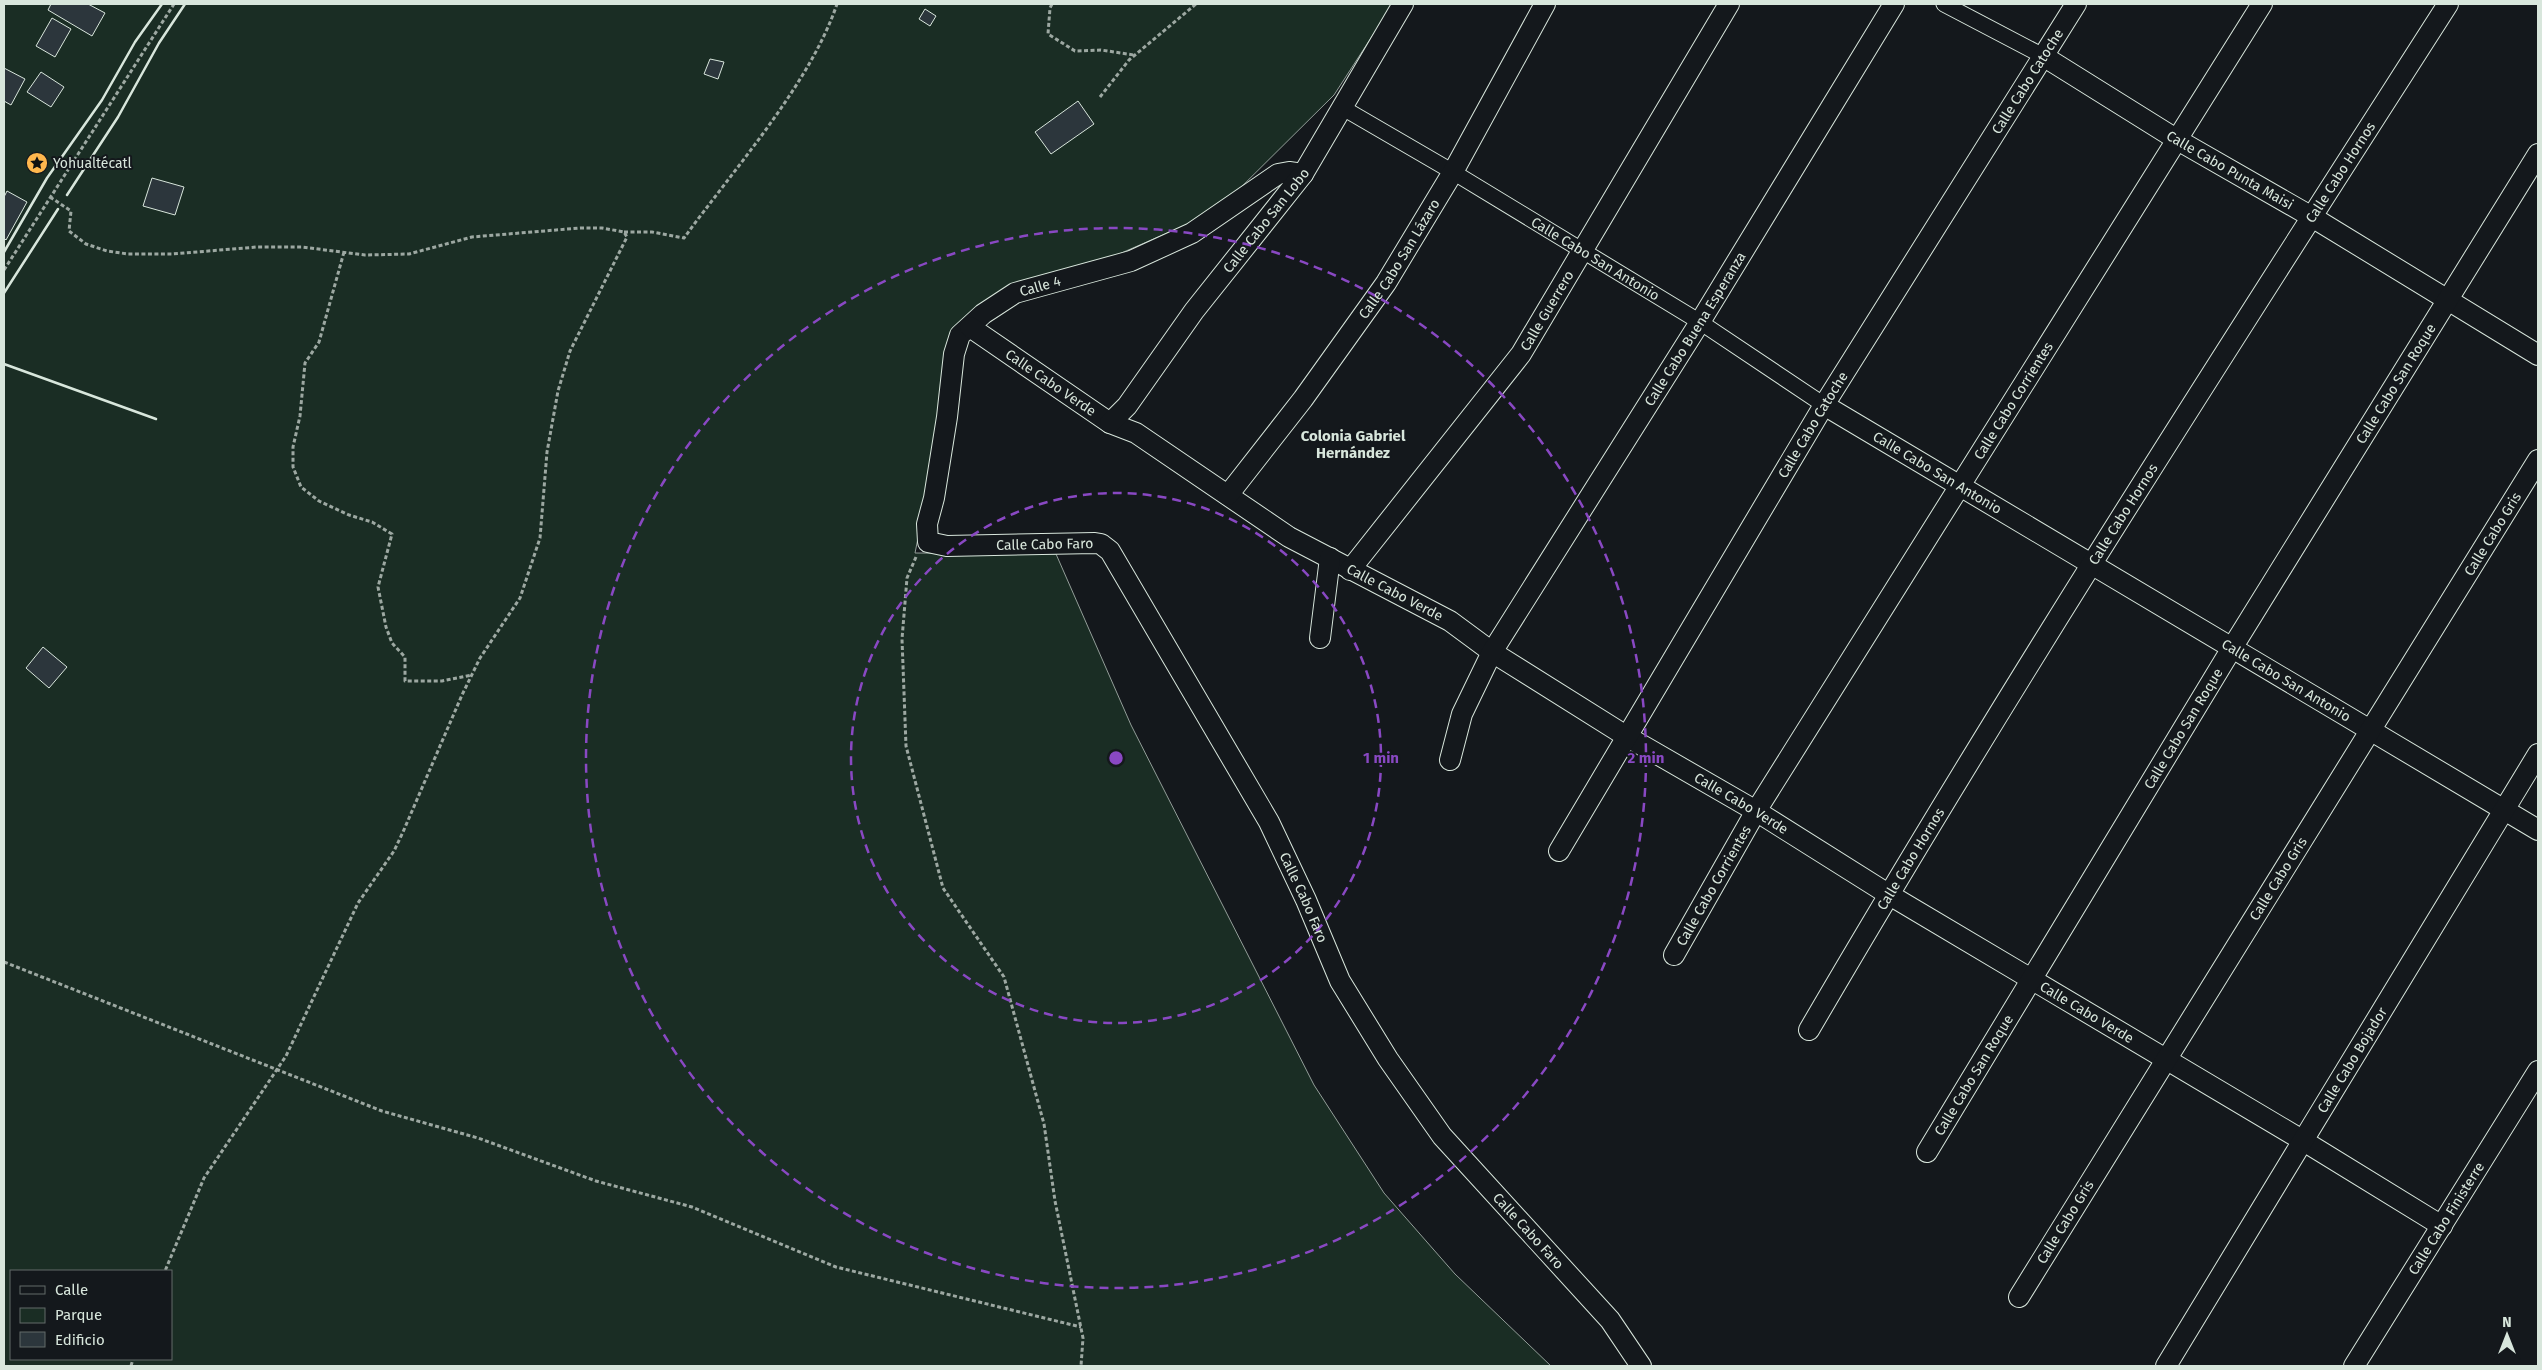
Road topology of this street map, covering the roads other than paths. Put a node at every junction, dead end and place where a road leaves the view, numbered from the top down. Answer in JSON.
{"nodes":[{"id":1,"x":1403,"y":4,"type":"edge"},
{"id":2,"x":1546,"y":4,"type":"edge"},
{"id":3,"x":1729,"y":4,"type":"edge"},
{"id":4,"x":1894,"y":4,"type":"edge"},
{"id":5,"x":1944,"y":4,"type":"edge"},
{"id":6,"x":2076,"y":4,"type":"edge"},
{"id":7,"x":2262,"y":4,"type":"edge"},
{"id":8,"x":2448,"y":4,"type":"edge"},
{"id":9,"x":2043,"y":56,"type":"junction"},
{"id":10,"x":1343,"y":108,"type":"junction"},
{"id":11,"x":2176,"y":139,"type":"junction"},
{"id":12,"x":2538,"y":154,"type":"edge"},
{"id":13,"x":1453,"y":172,"type":"junction"},
{"id":14,"x":1296,"y":173,"type":"junction"},
{"id":15,"x":2312,"y":217,"type":"junction"},
{"id":16,"x":1583,"y":251,"type":"junction"},
{"id":17,"x":2448,"y":298,"type":"junction"},
{"id":18,"x":1700,"y":322,"type":"junction"},
{"id":19,"x":970,"y":327,"type":"junction"},
{"id":20,"x":2538,"y":355,"type":"edge"},
{"id":21,"x":1824,"y":405,"type":"junction"},
{"id":22,"x":1110,"y":423,"type":"junction"},
{"id":23,"x":2538,"y":460,"type":"edge"},
{"id":24,"x":1961,"y":484,"type":"junction"},
{"id":25,"x":1228,"y":495,"type":"junction"},
{"id":26,"x":927,"y":538,"type":"joint"},
{"id":27,"x":1330,"y":558,"type":"junction"},
{"id":28,"x":2092,"y":566,"type":"junction"},
{"id":29,"x":1350,"y":570,"type":"junction"},
{"id":30,"x":1320,"y":638,"type":"dead end"},
{"id":31,"x":2232,"y":648,"type":"junction"},
{"id":32,"x":1492,"y":652,"type":"junction"},
{"id":33,"x":2371,"y":732,"type":"junction"},
{"id":34,"x":1626,"y":736,"type":"junction"},
{"id":35,"x":2538,"y":754,"type":"edge"},
{"id":36,"x":1450,"y":760,"type":"dead end"},
{"id":37,"x":2504,"y":809,"type":"junction"},
{"id":38,"x":1756,"y":811,"type":"junction"},
{"id":39,"x":2538,"y":830,"type":"edge"},
{"id":40,"x":1559,"y":851,"type":"dead end"},
{"id":41,"x":1888,"y":894,"type":"junction"},
{"id":42,"x":1674,"y":954,"type":"dead end"},
{"id":43,"x":2032,"y":980,"type":"junction"},
{"id":44,"x":1809,"y":1030,"type":"dead end"},
{"id":45,"x":2164,"y":1060,"type":"junction"},
{"id":46,"x":2538,"y":1071,"type":"edge"},
{"id":47,"x":2302,"y":1140,"type":"junction"},
{"id":48,"x":1927,"y":1152,"type":"dead end"},
{"id":49,"x":2442,"y":1226,"type":"junction"},
{"id":50,"x":2019,"y":1297,"type":"dead end"},
{"id":51,"x":1641,"y":1366,"type":"edge"},
{"id":52,"x":2166,"y":1366,"type":"edge"},
{"id":53,"x":2354,"y":1366,"type":"edge"}],
"edges":[{"from":1,"to":10,"type":"street","name":"Calle Cabo San Lobo"},
{"from":2,"to":13,"type":"street","name":"Calle Cabo San Lázaro"},
{"from":3,"to":16,"type":"street","name":"Calle Guerrero"},
{"from":4,"to":18,"type":"street","name":"Calle Cabo Buena Esperanza"},
{"from":5,"to":9,"type":"street","name":"Calle Cabo Punta Maisi"},
{"from":6,"to":9,"type":"street","name":"Calle Cabo Catoche"},
{"from":7,"to":11,"type":"street","name":"Calle Cabo Corrientes"},
{"from":8,"to":15,"type":"street","name":"Calle Cabo Hornos"},
{"from":9,"to":11,"type":"street","name":"Calle Cabo Punta Maisi"},
{"from":9,"to":21,"type":"street","name":"Calle Cabo Catoche"},
{"from":10,"to":13,"type":"street","name":"Calle Cabo San Antonio"},
{"from":10,"to":14,"type":"street","name":"Calle Cabo San Lobo"},
{"from":11,"to":15,"type":"street","name":"Calle Cabo Punta Maisi"},
{"from":11,"to":24,"type":"street","name":"Calle Cabo Corrientes"},
{"from":12,"to":17,"type":"street","name":"Calle Cabo San Roque"},
{"from":13,"to":16,"type":"street","name":"Calle Cabo San Antonio"},
{"from":13,"to":25,"type":"street","name":"Calle Cabo San Lázaro"},
{"from":14,"to":19,"type":"street","name":"Calle 4"},
{"from":14,"to":22,"type":"street","name":"Calle Cabo San Lobo"},
{"from":15,"to":17,"type":"street","name":"Calle Cabo Punta Maisi"},
{"from":15,"to":28,"type":"street","name":"Calle Cabo Hornos"},
{"from":16,"to":18,"type":"street","name":"Calle Cabo San Antonio"},
{"from":16,"to":29,"type":"street","name":"Calle Guerrero"},
{"from":17,"to":20,"type":"street","name":"Calle Cabo Punta Maisi"},
{"from":17,"to":31,"type":"street","name":"Calle Cabo San Roque"},
{"from":18,"to":21,"type":"street","name":"Calle Cabo San Antonio"},
{"from":18,"to":32,"type":"street","name":"Calle Cabo Buena Esperanza"},
{"from":19,"to":22,"type":"street","name":"Calle Cabo Verde"},
{"from":19,"to":26,"type":"street","name":"Calle 4"},
{"from":21,"to":24,"type":"street","name":"Calle Cabo San Antonio"},
{"from":21,"to":34,"type":"street","name":"Calle Cabo Catoche"},
{"from":22,"to":25,"type":"street","name":"Calle Cabo Verde"},
{"from":23,"to":33,"type":"street","name":"Calle Cabo Gris"},
{"from":24,"to":28,"type":"street","name":"Calle Cabo San Antonio"},
{"from":24,"to":38,"type":"street","name":"Calle Cabo Corrientes"},
{"from":25,"to":27,"type":"street","name":"Calle Cabo Verde"},
{"from":26,"to":51,"type":"street","name":"Calle Cabo Faro"},
{"from":27,"to":29,"type":"street","name":"Calle Cabo Verde"},
{"from":27,"to":30,"type":"street"},
{"from":28,"to":31,"type":"street","name":"Calle Cabo San Antonio"},
{"from":28,"to":41,"type":"street","name":"Calle Cabo Hornos"},
{"from":29,"to":32,"type":"street","name":"Calle Cabo Verde"},
{"from":31,"to":33,"type":"street","name":"Calle Cabo San Antonio"},
{"from":31,"to":43,"type":"street","name":"Calle Cabo San Roque"},
{"from":32,"to":34,"type":"street","name":"Calle Cabo Verde"},
{"from":32,"to":36,"type":"street","name":"Calle Cabo Buena Esperanza"},
{"from":33,"to":37,"type":"street","name":"Calle Cabo San Antonio"},
{"from":33,"to":45,"type":"street","name":"Calle Cabo Gris"},
{"from":34,"to":38,"type":"street","name":"Calle Cabo Verde"},
{"from":34,"to":40,"type":"street","name":"Calle Cabo Catoche"},
{"from":35,"to":37,"type":"street","name":"Calle Cabo Bojador"},
{"from":37,"to":39,"type":"street","name":"Calle Cabo San Antonio"},
{"from":37,"to":47,"type":"street","name":"Calle Cabo Bojador"},
{"from":38,"to":41,"type":"street","name":"Calle Cabo Verde"},
{"from":38,"to":42,"type":"street","name":"Calle Cabo Corrientes"},
{"from":41,"to":43,"type":"street","name":"Calle Cabo Verde"},
{"from":41,"to":44,"type":"street","name":"Calle Cabo Hornos"},
{"from":43,"to":45,"type":"street","name":"Calle Cabo Verde"},
{"from":43,"to":48,"type":"street","name":"Calle Cabo San Roque"},
{"from":45,"to":47,"type":"street","name":"Calle Cabo Verde"},
{"from":45,"to":50,"type":"street","name":"Calle Cabo Gris"},
{"from":46,"to":49,"type":"street","name":"Calle Cabo Finisterre"},
{"from":47,"to":49,"type":"street","name":"Calle Cabo Verde"},
{"from":47,"to":52,"type":"street","name":"Calle Cabo Bojador"},
{"from":49,"to":53,"type":"street","name":"Calle Cabo Finisterre"}]}
